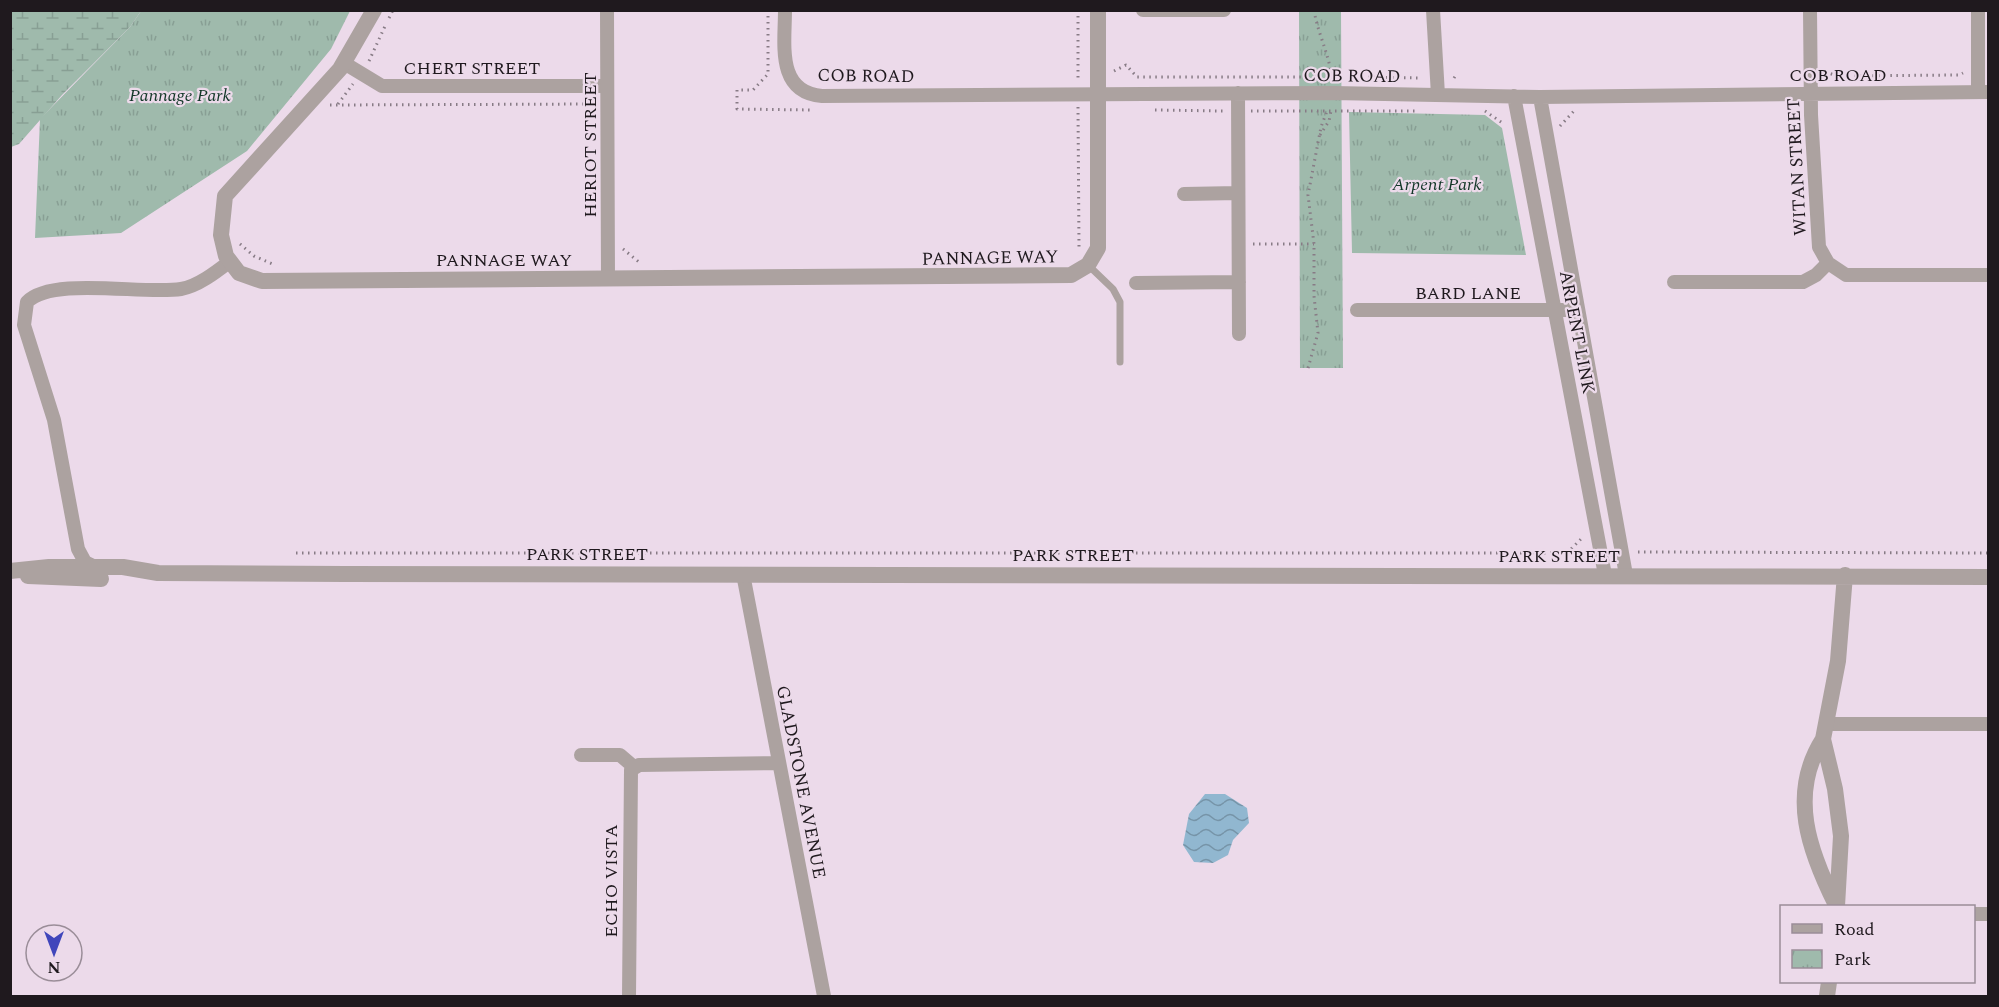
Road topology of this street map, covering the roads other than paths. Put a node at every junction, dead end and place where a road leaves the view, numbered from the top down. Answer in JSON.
{"nodes":[{"id":1,"x":374,"y":10,"type":"edge"},
{"id":2,"x":607,"y":10,"type":"edge"},
{"id":3,"x":785,"y":10,"type":"edge"},
{"id":4,"x":1098,"y":10,"type":"edge"},
{"id":5,"x":1143,"y":10,"type":"edge"},
{"id":6,"x":1224,"y":10,"type":"edge"},
{"id":7,"x":1433,"y":10,"type":"edge"},
{"id":8,"x":1810,"y":10,"type":"edge"},
{"id":9,"x":1978,"y":10,"type":"edge"},
{"id":10,"x":344,"y":63,"type":"junction"},
{"id":11,"x":607,"y":86,"type":"junction"},
{"id":12,"x":1099,"y":86,"type":"junction"},
{"id":13,"x":1983,"y":92,"type":"edge"},
{"id":14,"x":1238,"y":93,"type":"junction"},
{"id":15,"x":1811,"y":93,"type":"junction"},
{"id":16,"x":1438,"y":95,"type":"junction"},
{"id":17,"x":1514,"y":96,"type":"junction"},
{"id":18,"x":1540,"y":97,"type":"junction"},
{"id":19,"x":1238,"y":193,"type":"junction"},
{"id":20,"x":1184,"y":194,"type":"dead end"},
{"id":21,"x":229,"y":262,"type":"junction"},
{"id":22,"x":1828,"y":263,"type":"junction"},
{"id":23,"x":1088,"y":265,"type":"junction"},
{"id":24,"x":608,"y":272,"type":"junction"},
{"id":25,"x":1989,"y":275,"type":"edge"},
{"id":26,"x":1239,"y":282,"type":"junction"},
{"id":27,"x":1674,"y":282,"type":"dead end"},
{"id":28,"x":1136,"y":283,"type":"dead end"},
{"id":29,"x":1357,"y":310,"type":"dead end"},
{"id":30,"x":1578,"y":310,"type":"junction"},
{"id":31,"x":1555,"y":311,"type":"junction"},
{"id":32,"x":1239,"y":333,"type":"dead end"},
{"id":33,"x":1120,"y":362,"type":"dead end"},
{"id":34,"x":95,"y":567,"type":"junction"},
{"id":35,"x":10,"y":573,"type":"edge"},
{"id":36,"x":158,"y":573,"type":"junction"},
{"id":37,"x":743,"y":574,"type":"junction"},
{"id":38,"x":1605,"y":575,"type":"junction"},
{"id":39,"x":1626,"y":575,"type":"junction"},
{"id":40,"x":1845,"y":575,"type":"junction"},
{"id":41,"x":1989,"y":577,"type":"edge"},
{"id":42,"x":1989,"y":724,"type":"edge"},
{"id":43,"x":1824,"y":731,"type":"junction"},
{"id":44,"x":581,"y":755,"type":"dead end"},
{"id":45,"x":779,"y":763,"type":"junction"},
{"id":46,"x":634,"y":767,"type":"junction"},
{"id":47,"x":1836,"y":905,"type":"edge"},
{"id":48,"x":1837,"y":905,"type":"edge"},
{"id":49,"x":629,"y":996,"type":"edge"},
{"id":50,"x":824,"y":996,"type":"edge"}],
"edges":[{"from":1,"to":10,"type":"street"},
{"from":2,"to":11,"type":"street","name":"HERIOT STREET"},
{"from":3,"to":12,"type":"street","name":"COB ROAD"},
{"from":4,"to":12,"type":"street"},
{"from":5,"to":6,"type":"street"},
{"from":7,"to":16,"type":"street"},
{"from":8,"to":15,"type":"street","name":"WITAN STREET"},
{"from":9,"to":13,"type":"street"},
{"from":10,"to":11,"type":"street","name":"CHERT STREET"},
{"from":10,"to":21,"type":"street"},
{"from":11,"to":24,"type":"street","name":"HERIOT STREET"},
{"from":12,"to":14,"type":"street","name":"COB ROAD"},
{"from":12,"to":23,"type":"street"},
{"from":13,"to":15,"type":"street","name":"COB ROAD"},
{"from":14,"to":16,"type":"street","name":"COB ROAD"},
{"from":14,"to":19,"type":"street"},
{"from":15,"to":18,"type":"street","name":"COB ROAD"},
{"from":15,"to":22,"type":"street","name":"WITAN STREET"},
{"from":16,"to":17,"type":"street","name":"COB ROAD"},
{"from":17,"to":18,"type":"street","name":"COB ROAD"},
{"from":17,"to":31,"type":"street","name":"ARPENT LINK"},
{"from":18,"to":30,"type":"street","name":"ARPENT LINK"},
{"from":19,"to":20,"type":"street"},
{"from":19,"to":26,"type":"street"},
{"from":21,"to":24,"type":"street","name":"PANNAGE WAY"},
{"from":21,"to":34,"type":"street"},
{"from":22,"to":25,"type":"street"},
{"from":22,"to":27,"type":"street"},
{"from":23,"to":24,"type":"street","name":"PANNAGE WAY"},
{"from":23,"to":33,"type":"lane"},
{"from":26,"to":28,"type":"street"},
{"from":26,"to":32,"type":"street"},
{"from":29,"to":31,"type":"street","name":"BARD LANE"},
{"from":30,"to":31,"type":"street","name":"BARD LANE"},
{"from":30,"to":39,"type":"street","name":"ARPENT LINK"},
{"from":31,"to":38,"type":"street","name":"ARPENT LINK"},
{"from":34,"to":35,"type":"street","name":"PARK STREET"},
{"from":34,"to":36,"type":"street","name":"PARK STREET"},
{"from":35,"to":36,"type":"street","name":"PARK STREET"},
{"from":36,"to":37,"type":"street","name":"PARK STREET"},
{"from":37,"to":38,"type":"street","name":"PARK STREET"},
{"from":37,"to":45,"type":"street","name":"GLADSTONE AVENUE"},
{"from":38,"to":39,"type":"street","name":"PARK STREET"},
{"from":39,"to":40,"type":"street","name":"PARK STREET"},
{"from":40,"to":41,"type":"street","name":"PARK STREET"},
{"from":40,"to":43,"type":"street"},
{"from":42,"to":43,"type":"street"},
{"from":43,"to":47,"type":"street"},
{"from":43,"to":48,"type":"street"},
{"from":44,"to":46,"type":"street"},
{"from":45,"to":46,"type":"street"},
{"from":45,"to":50,"type":"street","name":"GLADSTONE AVENUE"},
{"from":46,"to":49,"type":"street","name":"ECHO VISTA"}]}
